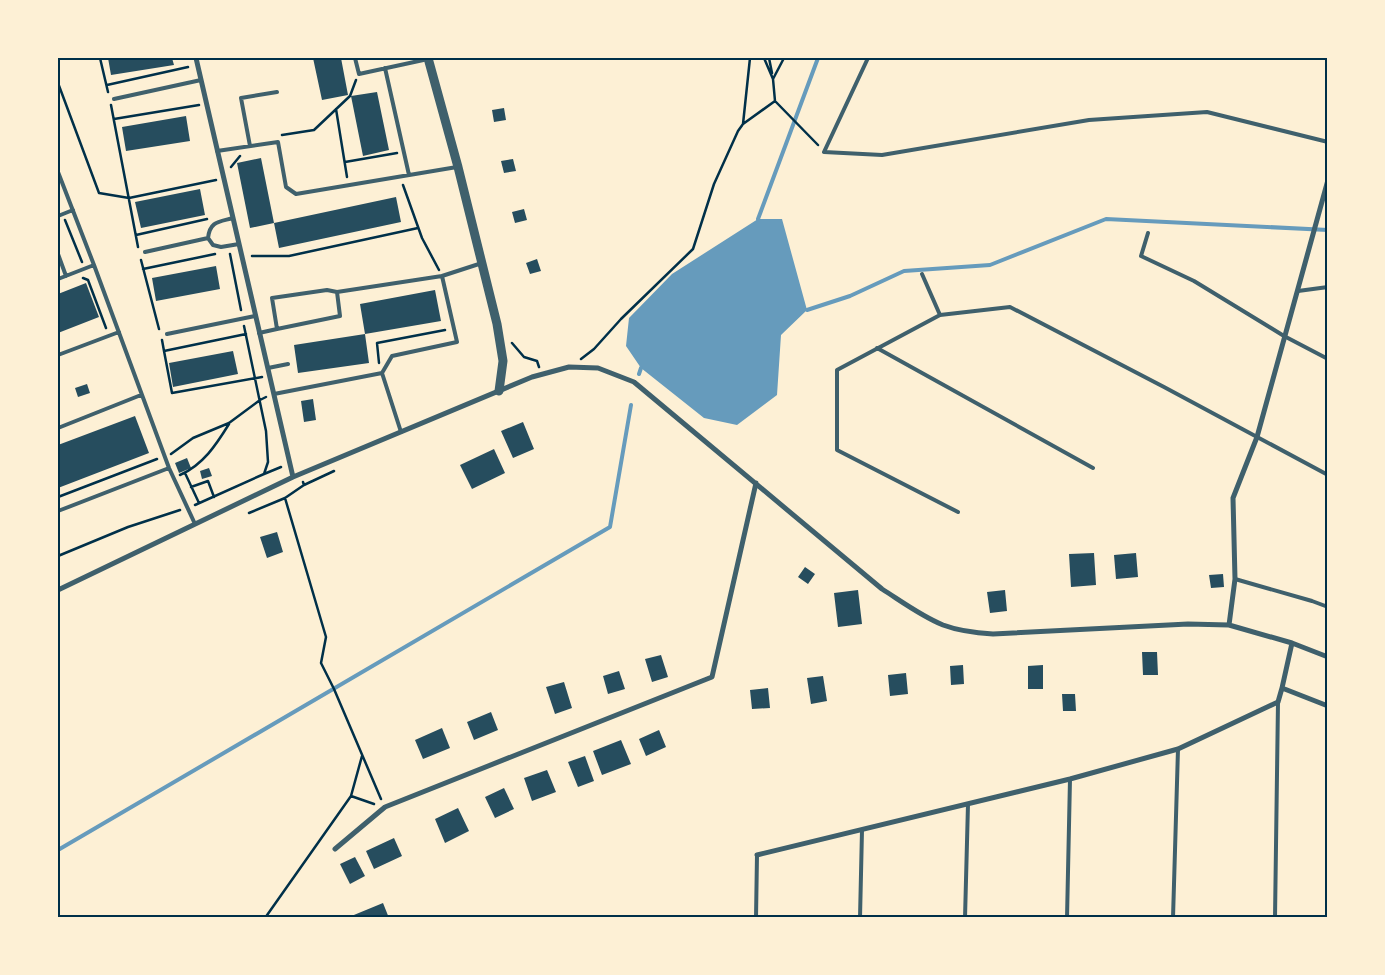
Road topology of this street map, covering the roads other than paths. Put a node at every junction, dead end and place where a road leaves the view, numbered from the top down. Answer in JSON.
{"nodes":[{"id":1,"x":196,"y":58,"type":"edge"},
{"id":2,"x":355,"y":58,"type":"edge"},
{"id":3,"x":428,"y":58,"type":"edge"},
{"id":4,"x":868,"y":58,"type":"edge"},
{"id":5,"x":385,"y":68,"type":"junction"},
{"id":6,"x":198,"y":81,"type":"junction"},
{"id":7,"x":277,"y":92,"type":"dead end"},
{"id":8,"x":112,"y":101,"type":"road end"},
{"id":9,"x":1328,"y":142,"type":"edge"},
{"id":10,"x":250,"y":146,"type":"junction"},
{"id":11,"x":217,"y":150,"type":"junction"},
{"id":12,"x":458,"y":167,"type":"junction"},
{"id":13,"x":58,"y":172,"type":"edge"},
{"id":14,"x":408,"y":175,"type":"junction"},
{"id":15,"x":1328,"y":180,"type":"edge"},
{"id":16,"x":73,"y":210,"type":"junction"},
{"id":17,"x":58,"y":216,"type":"edge"},
{"id":18,"x":233,"y":218,"type":"junction"},
{"id":19,"x":1148,"y":233,"type":"dead end"},
{"id":20,"x":208,"y":238,"type":"junction"},
{"id":21,"x":239,"y":244,"type":"junction"},
{"id":22,"x":145,"y":252,"type":"dead end"},
{"id":23,"x":58,"y":254,"type":"edge"},
{"id":24,"x":482,"y":263,"type":"junction"},
{"id":25,"x":94,"y":265,"type":"junction"},
{"id":26,"x":922,"y":274,"type":"dead end"},
{"id":27,"x":66,"y":276,"type":"junction"},
{"id":28,"x":442,"y":276,"type":"junction"},
{"id":29,"x":58,"y":279,"type":"edge"},
{"id":30,"x":1328,"y":287,"type":"edge"},
{"id":31,"x":1298,"y":291,"type":"junction"},
{"id":32,"x":337,"y":292,"type":"junction"},
{"id":33,"x":940,"y":315,"type":"junction"},
{"id":34,"x":255,"y":316,"type":"junction"},
{"id":35,"x":277,"y":329,"type":"junction"},
{"id":36,"x":119,"y":332,"type":"junction"},
{"id":37,"x":260,"y":333,"type":"junction"},
{"id":38,"x":167,"y":334,"type":"dead end"},
{"id":39,"x":1284,"y":336,"type":"junction"},
{"id":40,"x":877,"y":348,"type":"junction"},
{"id":41,"x":58,"y":355,"type":"edge"},
{"id":42,"x":1328,"y":359,"type":"edge"},
{"id":43,"x":288,"y":364,"type":"dead end"},
{"id":44,"x":268,"y":368,"type":"junction"},
{"id":45,"x":382,"y":373,"type":"junction"},
{"id":46,"x":499,"y":391,"type":"junction"},
{"id":47,"x":274,"y":394,"type":"junction"},
{"id":48,"x":141,"y":395,"type":"junction"},
{"id":49,"x":58,"y":428,"type":"edge"},
{"id":50,"x":400,"y":432,"type":"junction"},
{"id":51,"x":1257,"y":437,"type":"junction"},
{"id":52,"x":170,"y":468,"type":"junction"},
{"id":53,"x":1093,"y":468,"type":"dead end"},
{"id":54,"x":1328,"y":476,"type":"edge"},
{"id":55,"x":293,"y":477,"type":"junction"},
{"id":56,"x":756,"y":483,"type":"junction"},
{"id":57,"x":58,"y":511,"type":"edge"},
{"id":58,"x":958,"y":512,"type":"dead end"},
{"id":59,"x":195,"y":524,"type":"junction"},
{"id":60,"x":1235,"y":579,"type":"junction"},
{"id":61,"x":58,"y":590,"type":"edge"},
{"id":62,"x":1328,"y":607,"type":"edge"},
{"id":63,"x":1229,"y":625,"type":"junction"},
{"id":64,"x":1292,"y":643,"type":"junction"},
{"id":65,"x":1328,"y":657,"type":"edge"},
{"id":66,"x":1282,"y":688,"type":"junction"},
{"id":67,"x":1278,"y":702,"type":"junction"},
{"id":68,"x":1328,"y":706,"type":"edge"},
{"id":69,"x":1178,"y":750,"type":"junction"},
{"id":70,"x":1070,"y":779,"type":"junction"},
{"id":71,"x":968,"y":804,"type":"junction"},
{"id":72,"x":862,"y":830,"type":"junction"},
{"id":73,"x":335,"y":849,"type":"dead end"},
{"id":74,"x":756,"y":856,"type":"joint"},
{"id":75,"x":756,"y":918,"type":"edge"},
{"id":76,"x":860,"y":918,"type":"edge"},
{"id":77,"x":965,"y":918,"type":"edge"},
{"id":78,"x":1067,"y":918,"type":"edge"},
{"id":79,"x":1173,"y":918,"type":"edge"},
{"id":80,"x":1275,"y":918,"type":"edge"}],
"edges":[{"from":1,"to":6,"type":"street"},
{"from":2,"to":5,"type":"lane"},
{"from":3,"to":5,"type":"lane"},
{"from":3,"to":12,"type":"street"},
{"from":4,"to":9,"type":"lane"},
{"from":5,"to":14,"type":"lane"},
{"from":6,"to":8,"type":"lane"},
{"from":6,"to":11,"type":"street"},
{"from":7,"to":10,"type":"lane"},
{"from":10,"to":11,"type":"lane"},
{"from":10,"to":14,"type":"lane"},
{"from":11,"to":18,"type":"street"},
{"from":12,"to":14,"type":"lane"},
{"from":12,"to":24,"type":"street"},
{"from":13,"to":16,"type":"lane"},
{"from":15,"to":31,"type":"street"},
{"from":16,"to":17,"type":"lane"},
{"from":16,"to":25,"type":"lane"},
{"from":18,"to":20,"type":"lane"},
{"from":18,"to":21,"type":"street"},
{"from":19,"to":39,"type":"lane"},
{"from":20,"to":21,"type":"lane"},
{"from":20,"to":22,"type":"lane"},
{"from":21,"to":34,"type":"street"},
{"from":23,"to":27,"type":"lane"},
{"from":24,"to":28,"type":"lane"},
{"from":24,"to":46,"type":"street"},
{"from":25,"to":27,"type":"lane"},
{"from":25,"to":36,"type":"lane"},
{"from":26,"to":33,"type":"lane"},
{"from":27,"to":29,"type":"lane"},
{"from":28,"to":32,"type":"lane"},
{"from":28,"to":45,"type":"lane"},
{"from":30,"to":31,"type":"lane"},
{"from":31,"to":39,"type":"street"},
{"from":32,"to":35,"type":"lane"},
{"from":32,"to":35,"type":"lane"},
{"from":33,"to":40,"type":"lane"},
{"from":33,"to":51,"type":"lane"},
{"from":34,"to":37,"type":"street"},
{"from":34,"to":38,"type":"lane"},
{"from":35,"to":37,"type":"lane"},
{"from":36,"to":41,"type":"lane"},
{"from":36,"to":48,"type":"lane"},
{"from":37,"to":44,"type":"street"},
{"from":39,"to":42,"type":"lane"},
{"from":39,"to":51,"type":"street"},
{"from":40,"to":53,"type":"lane"},
{"from":40,"to":58,"type":"lane"},
{"from":43,"to":44,"type":"lane"},
{"from":44,"to":47,"type":"street"},
{"from":45,"to":47,"type":"lane"},
{"from":45,"to":50,"type":"lane"},
{"from":46,"to":50,"type":"street"},
{"from":46,"to":56,"type":"street"},
{"from":47,"to":55,"type":"street"},
{"from":48,"to":49,"type":"lane"},
{"from":48,"to":52,"type":"lane"},
{"from":50,"to":55,"type":"street"},
{"from":51,"to":54,"type":"lane"},
{"from":51,"to":60,"type":"street"},
{"from":52,"to":57,"type":"lane"},
{"from":52,"to":59,"type":"lane"},
{"from":55,"to":59,"type":"street"},
{"from":56,"to":63,"type":"street"},
{"from":56,"to":73,"type":"street"},
{"from":59,"to":61,"type":"street"},
{"from":60,"to":62,"type":"lane"},
{"from":60,"to":63,"type":"street"},
{"from":63,"to":64,"type":"street"},
{"from":64,"to":65,"type":"street"},
{"from":64,"to":66,"type":"street"},
{"from":66,"to":67,"type":"street"},
{"from":66,"to":68,"type":"street"},
{"from":67,"to":69,"type":"street"},
{"from":67,"to":80,"type":"lane"},
{"from":69,"to":70,"type":"street"},
{"from":69,"to":79,"type":"lane"},
{"from":70,"to":71,"type":"street"},
{"from":70,"to":78,"type":"lane"},
{"from":71,"to":72,"type":"street"},
{"from":71,"to":77,"type":"lane"},
{"from":72,"to":74,"type":"street"},
{"from":72,"to":76,"type":"lane"},
{"from":74,"to":75,"type":"lane"}]}
